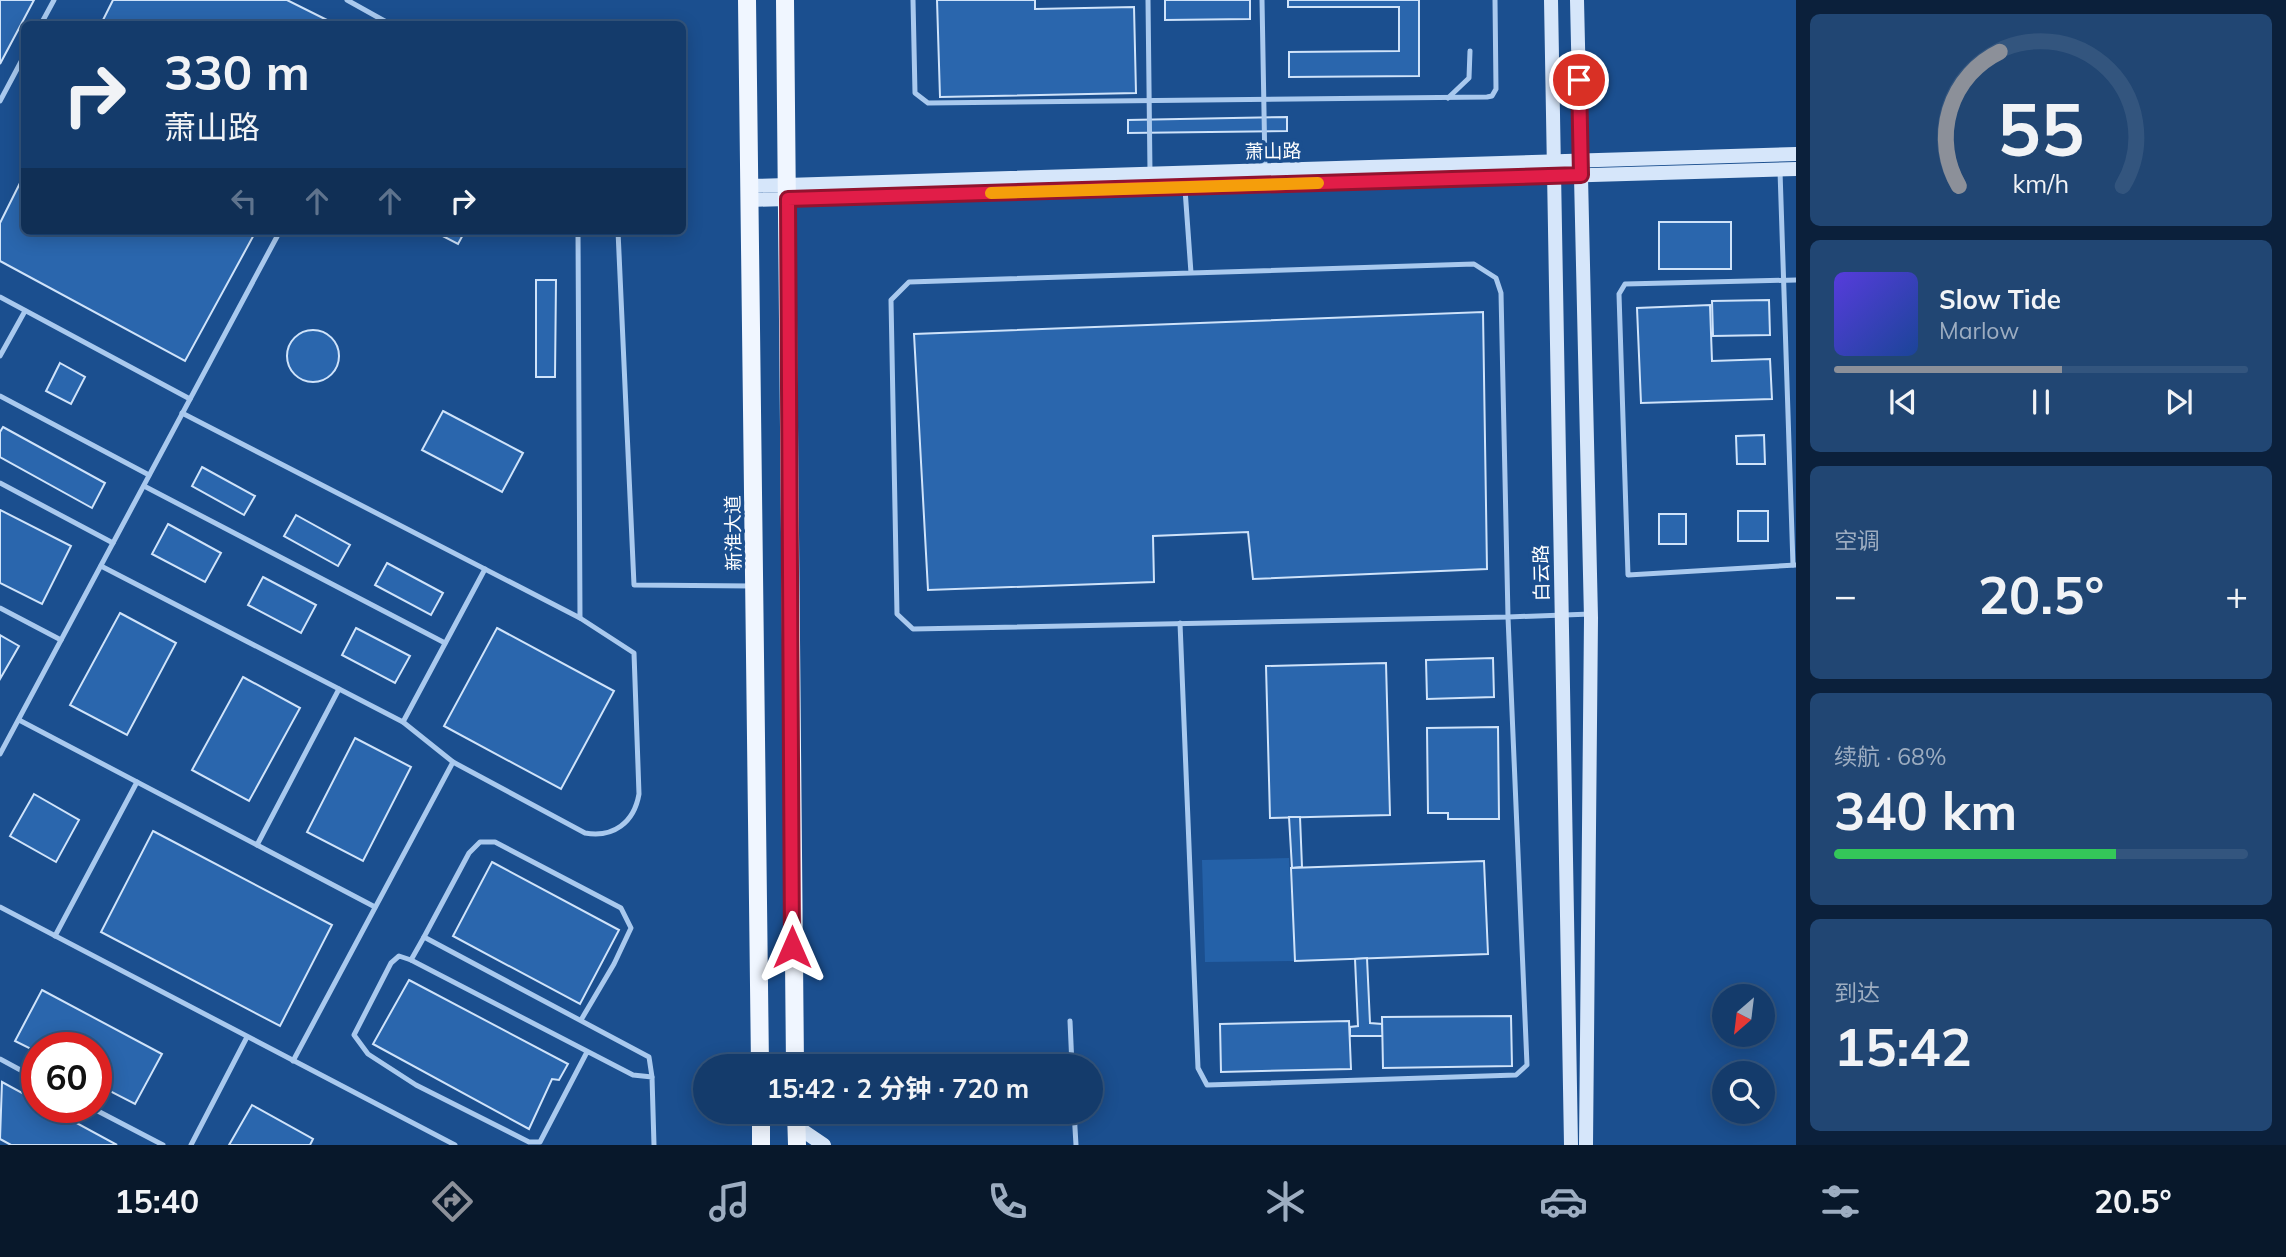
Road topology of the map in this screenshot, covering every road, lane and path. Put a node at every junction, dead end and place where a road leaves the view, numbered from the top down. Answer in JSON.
{"nodes":[{"id":1,"x":54,"y":0,"type":"edge"},
{"id":2,"x":347,"y":0,"type":"edge"},
{"id":3,"x":747,"y":0,"type":"edge"},
{"id":4,"x":785,"y":0,"type":"edge"},
{"id":5,"x":913,"y":0,"type":"edge"},
{"id":6,"x":1148,"y":0,"type":"edge"},
{"id":7,"x":1262,"y":0,"type":"edge"},
{"id":8,"x":1495,"y":0,"type":"edge"},
{"id":9,"x":1551,"y":0,"type":"edge"},
{"id":10,"x":1577,"y":0,"type":"edge"},
{"id":11,"x":43,"y":21,"type":"edge"},
{"id":12,"x":385,"y":21,"type":"edge"},
{"id":13,"x":1470,"y":51,"type":"dead end"},
{"id":14,"x":21,"y":61,"type":"edge"},
{"id":15,"x":1448,"y":98,"type":"junction"},
{"id":16,"x":1264,"y":100,"type":"junction"},
{"id":17,"x":0,"y":101,"type":"edge"},
{"id":18,"x":1149,"y":101,"type":"junction"},
{"id":19,"x":1796,"y":154,"type":"edge"},
{"id":20,"x":1780,"y":162,"type":"junction"},
{"id":21,"x":1581,"y":168,"type":"junction"},
{"id":22,"x":1553,"y":169,"type":"junction"},
{"id":23,"x":1796,"y":169,"type":"edge"},
{"id":24,"x":1265,"y":170,"type":"junction"},
{"id":25,"x":1150,"y":172,"type":"junction"},
{"id":26,"x":1184,"y":172,"type":"junction"},
{"id":27,"x":1185,"y":187,"type":"junction"},
{"id":28,"x":788,"y":192,"type":"junction"},
{"id":29,"x":750,"y":193,"type":"junction"},
{"id":30,"x":278,"y":235,"type":"edge"},
{"id":31,"x":578,"y":235,"type":"edge"},
{"id":32,"x":618,"y":235,"type":"edge"},
{"id":33,"x":1191,"y":273,"type":"junction"},
{"id":34,"x":1783,"y":280,"type":"junction"},
{"id":35,"x":1796,"y":280,"type":"edge"},
{"id":36,"x":0,"y":297,"type":"edge"},
{"id":37,"x":25,"y":311,"type":"junction"},
{"id":38,"x":0,"y":356,"type":"edge"},
{"id":39,"x":0,"y":397,"type":"edge"},
{"id":40,"x":190,"y":400,"type":"junction"},
{"id":41,"x":183,"y":413,"type":"junction"},
{"id":42,"x":149,"y":475,"type":"junction"},
{"id":43,"x":0,"y":483,"type":"edge"},
{"id":44,"x":144,"y":486,"type":"junction"},
{"id":45,"x":113,"y":543,"type":"junction"},
{"id":46,"x":1794,"y":565,"type":"edge"},
{"id":47,"x":101,"y":566,"type":"junction"},
{"id":48,"x":485,"y":569,"type":"junction"},
{"id":49,"x":755,"y":586,"type":"junction"},
{"id":50,"x":0,"y":608,"type":"edge"},
{"id":51,"x":1591,"y":614,"type":"junction"},
{"id":52,"x":1561,"y":615,"type":"junction"},
{"id":53,"x":1508,"y":617,"type":"junction"},
{"id":54,"x":580,"y":618,"type":"junction"},
{"id":55,"x":1180,"y":624,"type":"junction"},
{"id":56,"x":61,"y":640,"type":"junction"},
{"id":57,"x":445,"y":643,"type":"junction"},
{"id":58,"x":340,"y":689,"type":"junction"},
{"id":59,"x":19,"y":720,"type":"junction"},
{"id":60,"x":402,"y":722,"type":"junction"},
{"id":61,"x":1,"y":750,"type":"edge"},
{"id":62,"x":453,"y":762,"type":"junction"},
{"id":63,"x":137,"y":782,"type":"junction"},
{"id":64,"x":257,"y":845,"type":"junction"},
{"id":65,"x":0,"y":907,"type":"edge"},
{"id":66,"x":375,"y":907,"type":"junction"},
{"id":67,"x":55,"y":936,"type":"junction"},
{"id":68,"x":424,"y":937,"type":"junction"},
{"id":69,"x":411,"y":960,"type":"junction"},
{"id":70,"x":581,"y":1020,"type":"junction"},
{"id":71,"x":1070,"y":1021,"type":"dead end"},
{"id":72,"x":247,"y":1037,"type":"junction"},
{"id":73,"x":587,"y":1052,"type":"junction"},
{"id":74,"x":760,"y":1054,"type":"edge"},
{"id":75,"x":794,"y":1054,"type":"edge"},
{"id":76,"x":1071,"y":1054,"type":"edge"},
{"id":77,"x":0,"y":1059,"type":"edge"},
{"id":78,"x":293,"y":1061,"type":"junction"},
{"id":79,"x":21,"y":1070,"type":"edge"},
{"id":80,"x":652,"y":1077,"type":"junction"},
{"id":81,"x":112,"y":1118,"type":"edge"},
{"id":82,"x":761,"y":1124,"type":"edge"},
{"id":83,"x":796,"y":1124,"type":"edge"},
{"id":84,"x":801,"y":1124,"type":"edge"},
{"id":85,"x":1075,"y":1124,"type":"edge"},
{"id":86,"x":163,"y":1145,"type":"edge"},
{"id":87,"x":191,"y":1145,"type":"edge"},
{"id":88,"x":455,"y":1145,"type":"edge"},
{"id":89,"x":654,"y":1145,"type":"edge"},
{"id":90,"x":761,"y":1145,"type":"edge"},
{"id":91,"x":797,"y":1145,"type":"edge"},
{"id":92,"x":824,"y":1145,"type":"edge"},
{"id":93,"x":1076,"y":1145,"type":"edge"},
{"id":94,"x":1571,"y":1145,"type":"edge"},
{"id":95,"x":1586,"y":1145,"type":"edge"}],
"edges":[{"from":1,"to":11,"type":"lane"},
{"from":2,"to":12,"type":"lane"},
{"from":3,"to":29,"type":"main road","name":"新淮大道"},
{"from":4,"to":28,"type":"main road"},
{"from":5,"to":18,"type":"lane"},
{"from":6,"to":18,"type":"lane"},
{"from":7,"to":16,"type":"lane"},
{"from":8,"to":15,"type":"lane"},
{"from":9,"to":22,"type":"street","name":"白云路"},
{"from":10,"to":21,"type":"street"},
{"from":13,"to":15,"type":"lane"},
{"from":14,"to":17,"type":"lane"},
{"from":15,"to":16,"type":"lane"},
{"from":16,"to":18,"type":"lane"},
{"from":16,"to":24,"type":"lane"},
{"from":18,"to":25,"type":"lane"},
{"from":19,"to":20,"type":"street","name":"萧山路"},
{"from":20,"to":21,"type":"street","name":"萧山路"},
{"from":20,"to":23,"type":"street","name":"萧山路"},
{"from":20,"to":34,"type":"lane"},
{"from":21,"to":22,"type":"street","name":"萧山路"},
{"from":21,"to":51,"type":"street"},
{"from":22,"to":24,"type":"street","name":"萧山路"},
{"from":22,"to":27,"type":"street","name":"萧山路"},
{"from":22,"to":52,"type":"street","name":"白云路"},
{"from":24,"to":26,"type":"street","name":"萧山路"},
{"from":25,"to":26,"type":"street","name":"萧山路"},
{"from":25,"to":28,"type":"street","name":"萧山路"},
{"from":26,"to":27,"type":"lane"},
{"from":27,"to":28,"type":"street","name":"萧山路"},
{"from":27,"to":33,"type":"lane"},
{"from":28,"to":29,"type":"street","name":"萧山路"},
{"from":28,"to":75,"type":"main road"},
{"from":29,"to":49,"type":"main road","name":"新淮大道"},
{"from":30,"to":40,"type":"lane"},
{"from":31,"to":54,"type":"lane"},
{"from":32,"to":49,"type":"lane"},
{"from":33,"to":53,"type":"lane"},
{"from":33,"to":55,"type":"lane"},
{"from":34,"to":35,"type":"lane"},
{"from":34,"to":46,"type":"lane"},
{"from":34,"to":46,"type":"lane"},
{"from":36,"to":37,"type":"lane"},
{"from":37,"to":38,"type":"lane"},
{"from":37,"to":40,"type":"lane"},
{"from":39,"to":42,"type":"lane"},
{"from":40,"to":41,"type":"lane"},
{"from":41,"to":42,"type":"lane"},
{"from":41,"to":48,"type":"lane"},
{"from":42,"to":44,"type":"lane"},
{"from":43,"to":45,"type":"lane"},
{"from":44,"to":45,"type":"lane"},
{"from":44,"to":57,"type":"lane"},
{"from":45,"to":47,"type":"lane"},
{"from":47,"to":56,"type":"lane"},
{"from":47,"to":58,"type":"lane"},
{"from":48,"to":54,"type":"lane"},
{"from":48,"to":57,"type":"lane"},
{"from":49,"to":74,"type":"main road","name":"新淮大道"},
{"from":50,"to":56,"type":"lane"},
{"from":51,"to":52,"type":"lane"},
{"from":51,"to":95,"type":"street"},
{"from":52,"to":53,"type":"lane"},
{"from":52,"to":94,"type":"street","name":"白云路"},
{"from":53,"to":55,"type":"lane"},
{"from":53,"to":55,"type":"lane"},
{"from":54,"to":62,"type":"lane"},
{"from":56,"to":59,"type":"lane"},
{"from":57,"to":60,"type":"lane"},
{"from":58,"to":60,"type":"lane"},
{"from":58,"to":64,"type":"lane"},
{"from":59,"to":61,"type":"lane"},
{"from":59,"to":63,"type":"lane"},
{"from":60,"to":62,"type":"lane"},
{"from":62,"to":66,"type":"lane"},
{"from":63,"to":64,"type":"lane"},
{"from":63,"to":67,"type":"lane"},
{"from":64,"to":66,"type":"lane"},
{"from":65,"to":67,"type":"lane"},
{"from":66,"to":78,"type":"lane"},
{"from":67,"to":72,"type":"lane"},
{"from":68,"to":69,"type":"lane"},
{"from":68,"to":70,"type":"lane"},
{"from":68,"to":70,"type":"lane"},
{"from":69,"to":73,"type":"lane"},
{"from":69,"to":73,"type":"lane"},
{"from":70,"to":80,"type":"lane"},
{"from":71,"to":76,"type":"lane"},
{"from":72,"to":78,"type":"lane"},
{"from":72,"to":87,"type":"lane"},
{"from":73,"to":80,"type":"lane"},
{"from":77,"to":79,"type":"lane"},
{"from":78,"to":88,"type":"lane"},
{"from":80,"to":89,"type":"lane"},
{"from":81,"to":86,"type":"lane"},
{"from":82,"to":90,"type":"main road"},
{"from":83,"to":91,"type":"main road"},
{"from":84,"to":92,"type":"street"},
{"from":85,"to":93,"type":"lane"}]}
